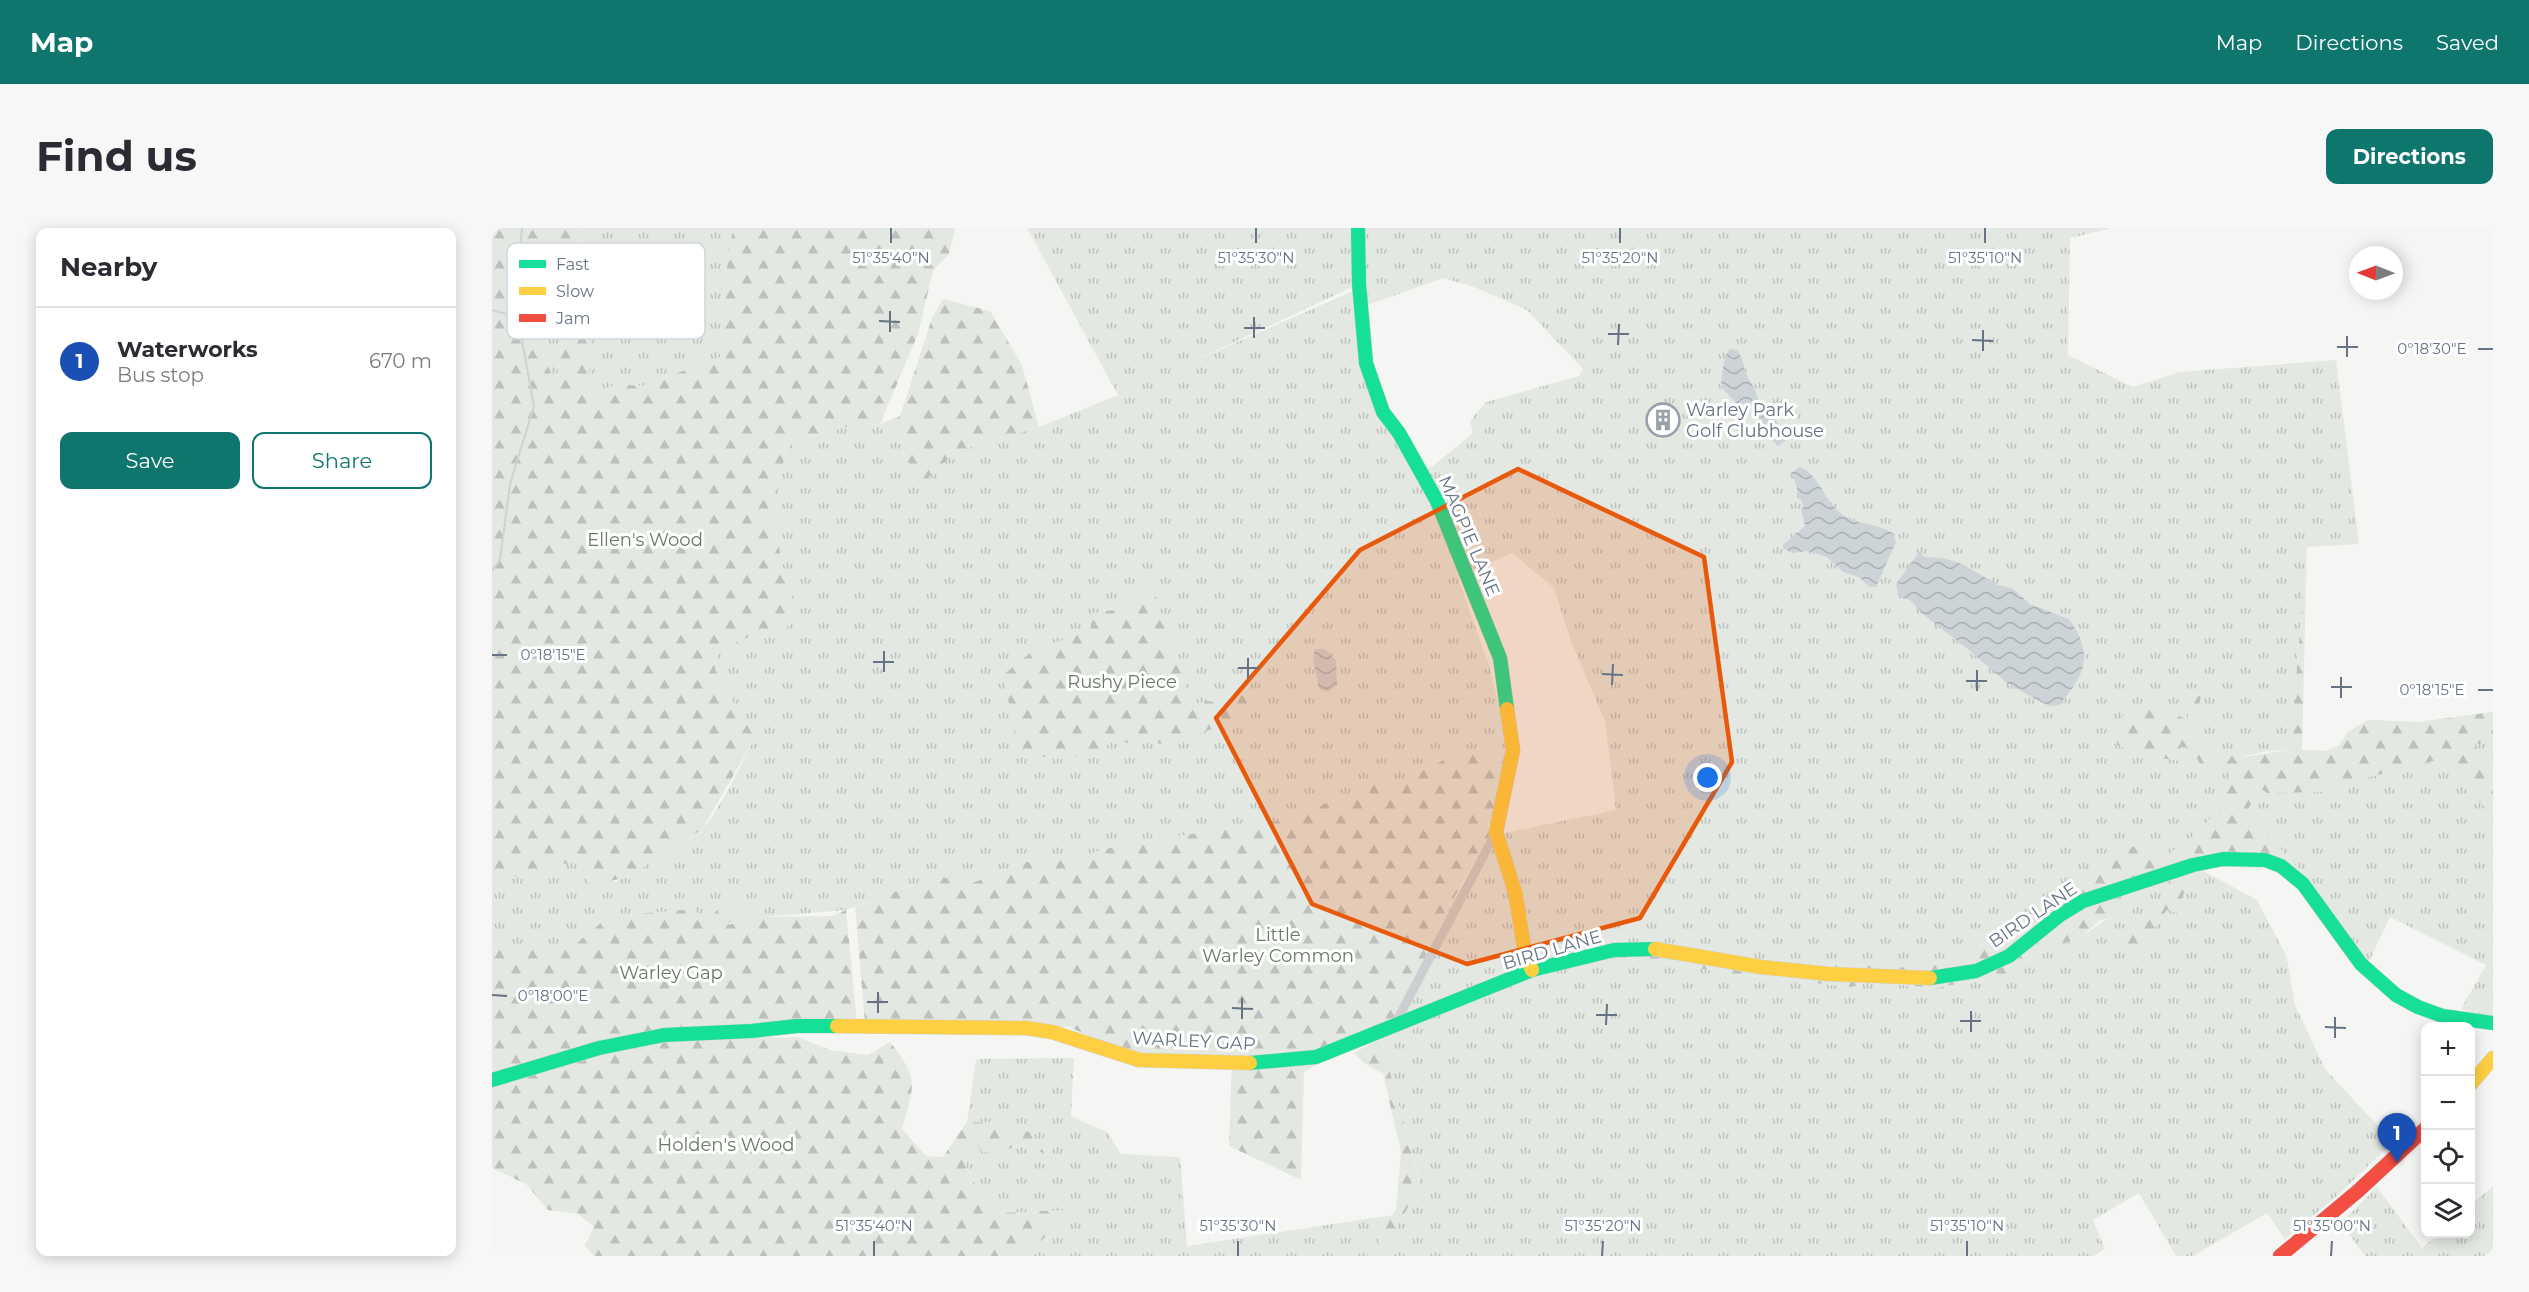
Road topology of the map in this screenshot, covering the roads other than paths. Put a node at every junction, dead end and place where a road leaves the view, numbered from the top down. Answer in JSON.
{"nodes":[{"id":1,"x":1358,"y":228,"type":"edge"},
{"id":2,"x":1496,"y":832,"type":"junction"},
{"id":3,"x":1532,"y":970,"type":"junction"},
{"id":4,"x":2493,"y":1023,"type":"edge"},
{"id":5,"x":1395,"y":1024,"type":"junction"},
{"id":6,"x":2491,"y":1064,"type":"edge"},
{"id":7,"x":492,"y":1080,"type":"edge"},
{"id":8,"x":2475,"y":1080,"type":"edge"},
{"id":9,"x":2424,"y":1130,"type":"edge"},
{"id":10,"x":2280,"y":1256,"type":"edge"}],
"edges":[{"from":1,"to":2,"type":"street","name":"MAGPIE LANE"},
{"from":2,"to":3,"type":"street","name":"MAGPIE LANE"},
{"from":2,"to":5,"type":"street","name":"MAGPIE LANE"},
{"from":3,"to":4,"type":"street","name":"BIRD LANE"},
{"from":3,"to":5,"type":"street","name":"BIRD LANE"},
{"from":5,"to":7,"type":"street","name":"WARLEY GAP"},
{"from":6,"to":8,"type":"street"},
{"from":9,"to":10,"type":"street"}]}
